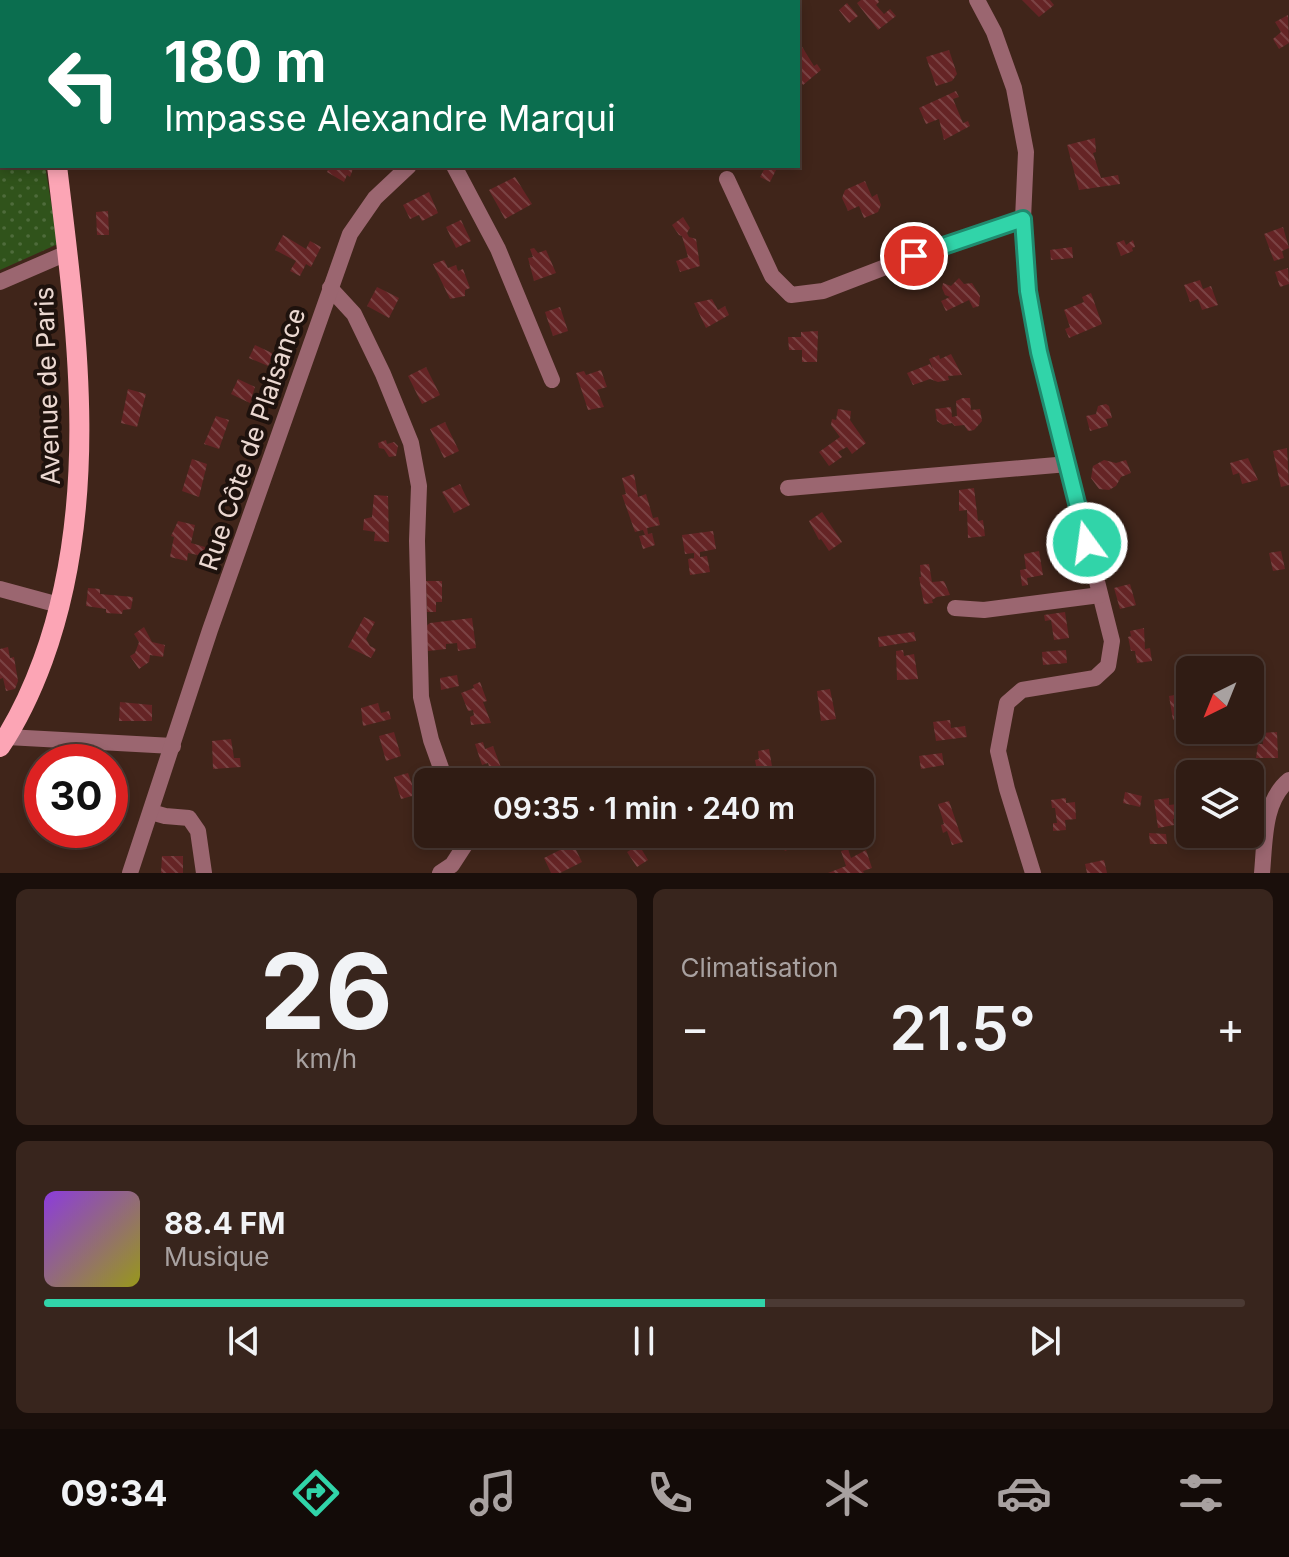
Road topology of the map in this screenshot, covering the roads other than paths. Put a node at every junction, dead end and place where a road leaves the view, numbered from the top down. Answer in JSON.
{"nodes":[{"id":1,"x":977,"y":0,"type":"edge"},
{"id":2,"x":57,"y":168,"type":"edge"},
{"id":3,"x":407,"y":168,"type":"edge"},
{"id":4,"x":455,"y":168,"type":"edge"},
{"id":5,"x":727,"y":179,"type":"dead end"},
{"id":6,"x":1023,"y":219,"type":"junction"},
{"id":7,"x":67,"y":253,"type":"junction"},
{"id":8,"x":0,"y":282,"type":"edge"},
{"id":9,"x":330,"y":288,"type":"junction"},
{"id":10,"x":552,"y":380,"type":"dead end"},
{"id":11,"x":1068,"y":464,"type":"junction"},
{"id":12,"x":788,"y":488,"type":"dead end"},
{"id":13,"x":0,"y":589,"type":"edge"},
{"id":14,"x":1100,"y":595,"type":"junction"},
{"id":15,"x":59,"y":605,"type":"junction"},
{"id":16,"x":955,"y":608,"type":"dead end"},
{"id":17,"x":4,"y":742,"type":"edge"},
{"id":18,"x":173,"y":746,"type":"junction"},
{"id":19,"x":441,"y":768,"type":"edge"},
{"id":20,"x":1289,"y":780,"type":"edge"},
{"id":21,"x":151,"y":812,"type":"junction"},
{"id":22,"x":463,"y":848,"type":"edge"},
{"id":23,"x":130,"y":873,"type":"edge"},
{"id":24,"x":204,"y":873,"type":"edge"},
{"id":25,"x":440,"y":873,"type":"edge"},
{"id":26,"x":1033,"y":873,"type":"edge"},
{"id":27,"x":1262,"y":873,"type":"edge"}],
"edges":[{"from":1,"to":6,"type":"street"},
{"from":2,"to":7,"type":"main road","name":"Avenue de Paris"},
{"from":3,"to":9,"type":"street","name":"Rue Côte de Plaisance"},
{"from":4,"to":10,"type":"street"},
{"from":5,"to":6,"type":"street"},
{"from":6,"to":11,"type":"street"},
{"from":7,"to":8,"type":"street"},
{"from":7,"to":15,"type":"main road","name":"Avenue de Paris"},
{"from":9,"to":18,"type":"street","name":"Rue Côte de Plaisance"},
{"from":9,"to":19,"type":"street"},
{"from":11,"to":12,"type":"street"},
{"from":11,"to":14,"type":"street"},
{"from":13,"to":15,"type":"street"},
{"from":14,"to":16,"type":"street"},
{"from":14,"to":26,"type":"street"},
{"from":15,"to":17,"type":"main road","name":"Avenue de Paris"},
{"from":17,"to":18,"type":"street"},
{"from":18,"to":21,"type":"street","name":"Rue Côte de Plaisance"},
{"from":20,"to":27,"type":"street"},
{"from":21,"to":23,"type":"street","name":"Rue Côte de Plaisance"},
{"from":21,"to":24,"type":"street"},
{"from":22,"to":25,"type":"street"}]}
